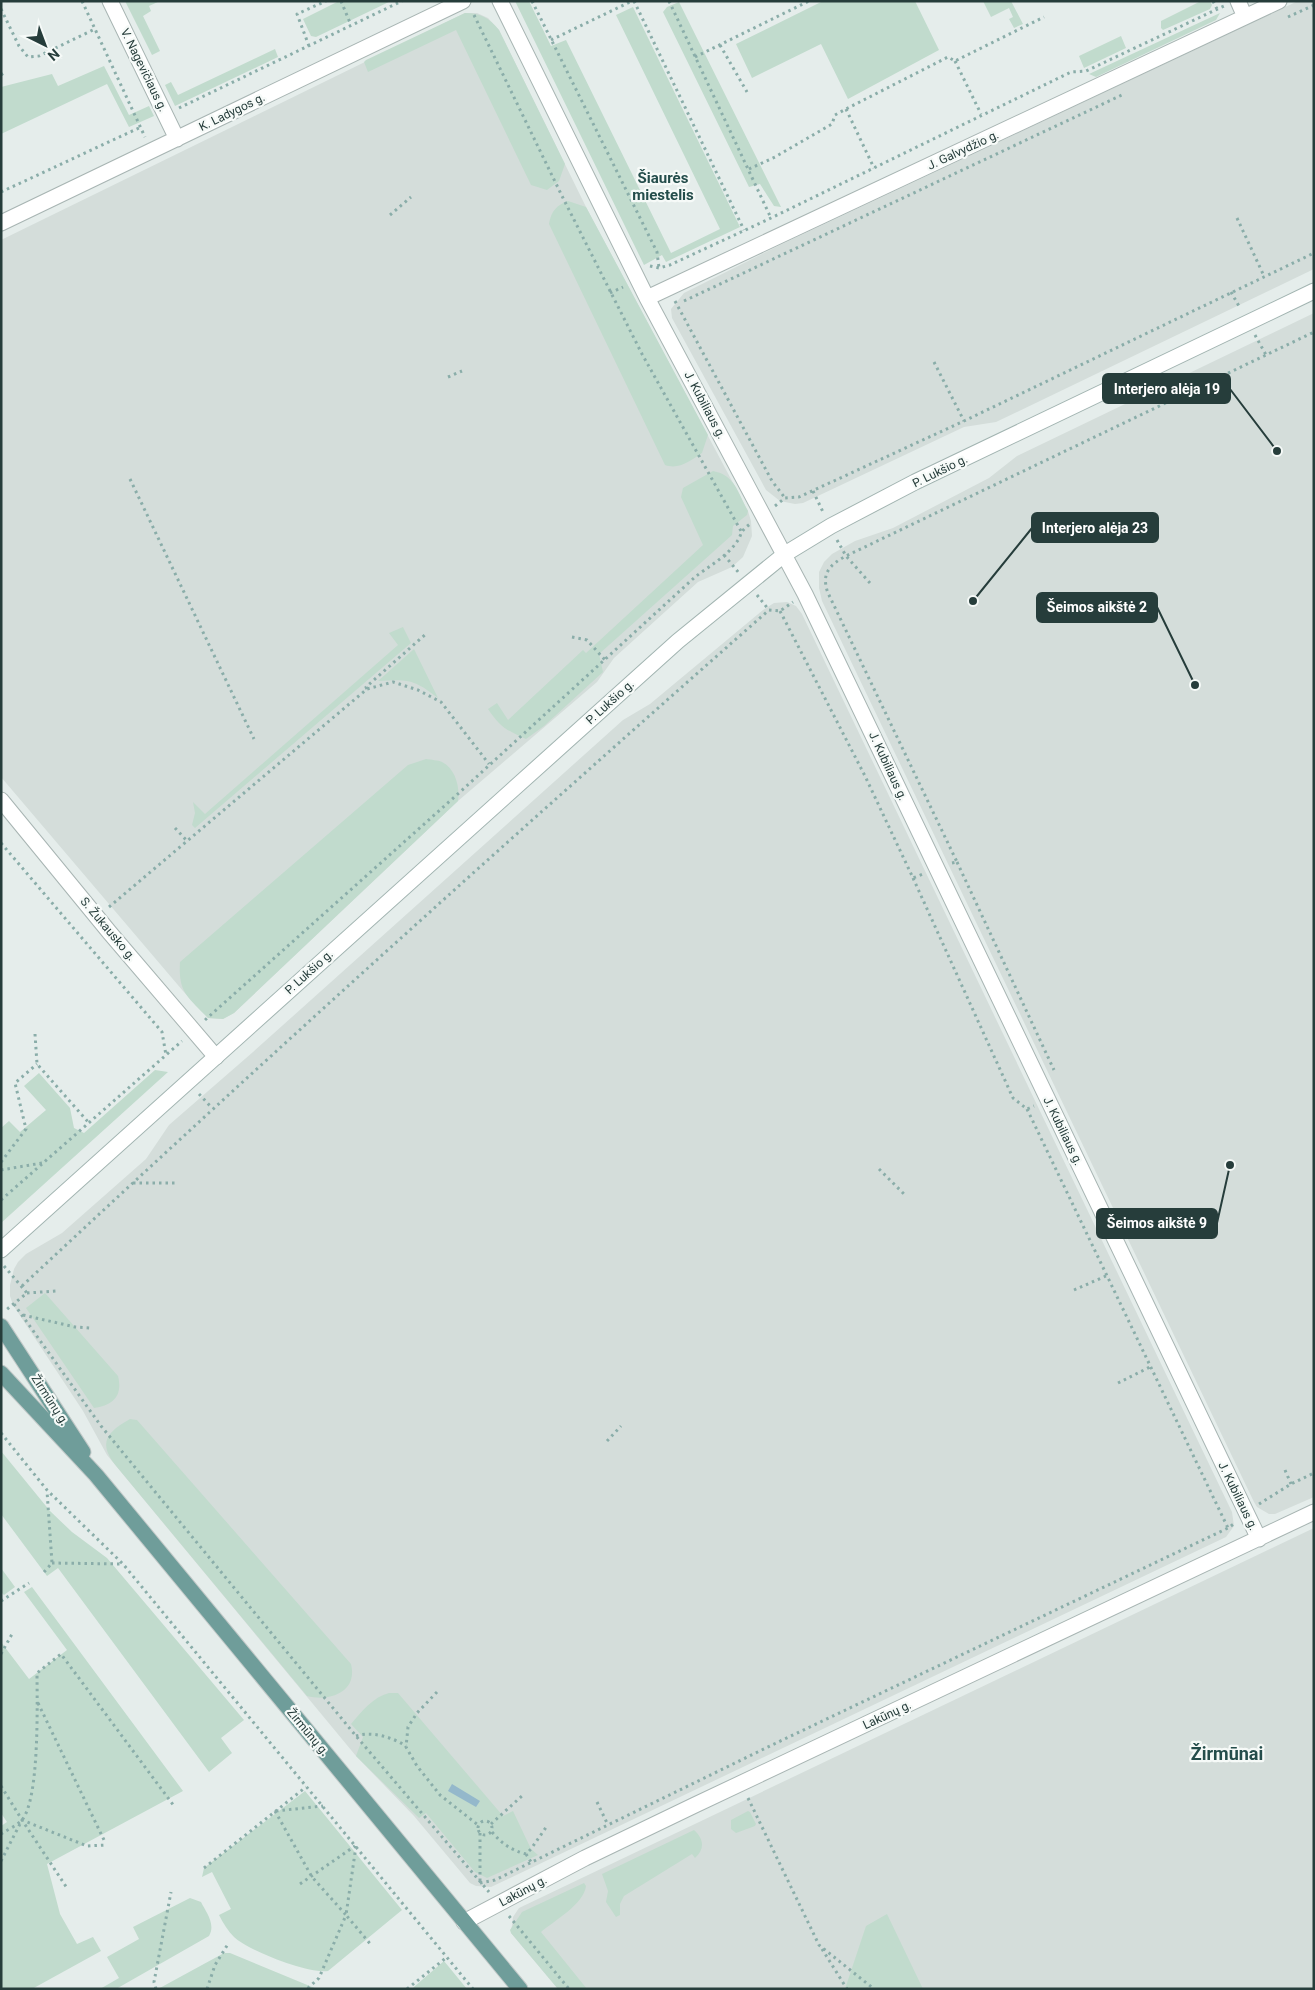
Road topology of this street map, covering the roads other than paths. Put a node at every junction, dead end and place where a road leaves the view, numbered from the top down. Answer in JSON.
{"nodes":[{"id":1,"x":110,"y":1,"type":"edge"},
{"id":2,"x":463,"y":1,"type":"edge"},
{"id":3,"x":500,"y":1,"type":"edge"},
{"id":4,"x":1278,"y":1,"type":"edge"},
{"id":5,"x":1232,"y":3,"type":"edge"},
{"id":6,"x":1246,"y":17,"type":"junction"},
{"id":7,"x":177,"y":139,"type":"junction"},
{"id":8,"x":1,"y":223,"type":"edge"},
{"id":9,"x":1314,"y":291,"type":"edge"},
{"id":10,"x":648,"y":298,"type":"junction"},
{"id":11,"x":785,"y":554,"type":"junction"},
{"id":12,"x":1,"y":800,"type":"edge"},
{"id":13,"x":216,"y":1056,"type":"junction"},
{"id":14,"x":1,"y":1250,"type":"edge"},
{"id":15,"x":1,"y":1326,"type":"edge"},
{"id":16,"x":1,"y":1374,"type":"edge"},
{"id":17,"x":96,"y":1475,"type":"junction"},
{"id":18,"x":1314,"y":1512,"type":"edge"},
{"id":19,"x":1258,"y":1539,"type":"junction"},
{"id":20,"x":464,"y":1922,"type":"junction"},
{"id":21,"x":520,"y":1989,"type":"edge"}],
"edges":[{"from":1,"to":7,"type":"street","name":"V. Nagevičiaus g."},
{"from":2,"to":7,"type":"street","name":"K. Ladygos g."},
{"from":3,"to":10,"type":"street","name":"J. Kubiliaus g."},
{"from":4,"to":6,"type":"street","name":"J. Galvydžio g."},
{"from":5,"to":6,"type":"street"},
{"from":6,"to":10,"type":"street","name":"J. Galvydžio g."},
{"from":7,"to":8,"type":"street","name":"K. Ladygos g."},
{"from":9,"to":11,"type":"street","name":"P. Lukšio g."},
{"from":10,"to":11,"type":"street","name":"J. Kubiliaus g."},
{"from":11,"to":13,"type":"street","name":"P. Lukšio g."},
{"from":11,"to":19,"type":"street","name":"J. Kubiliaus g."},
{"from":12,"to":13,"type":"street","name":"S. Žukausko g."},
{"from":13,"to":14,"type":"street","name":"P. Lukšio g."},
{"from":15,"to":17,"type":"main road","name":"Žirmūnų g."},
{"from":16,"to":17,"type":"main road","name":"Žirmūnų g."},
{"from":17,"to":20,"type":"main road","name":"Žirmūnų g."},
{"from":18,"to":19,"type":"street","name":"Lakūnų g."},
{"from":19,"to":20,"type":"street","name":"Lakūnų g."},
{"from":20,"to":21,"type":"main road","name":"Žirmūnų g."}]}
